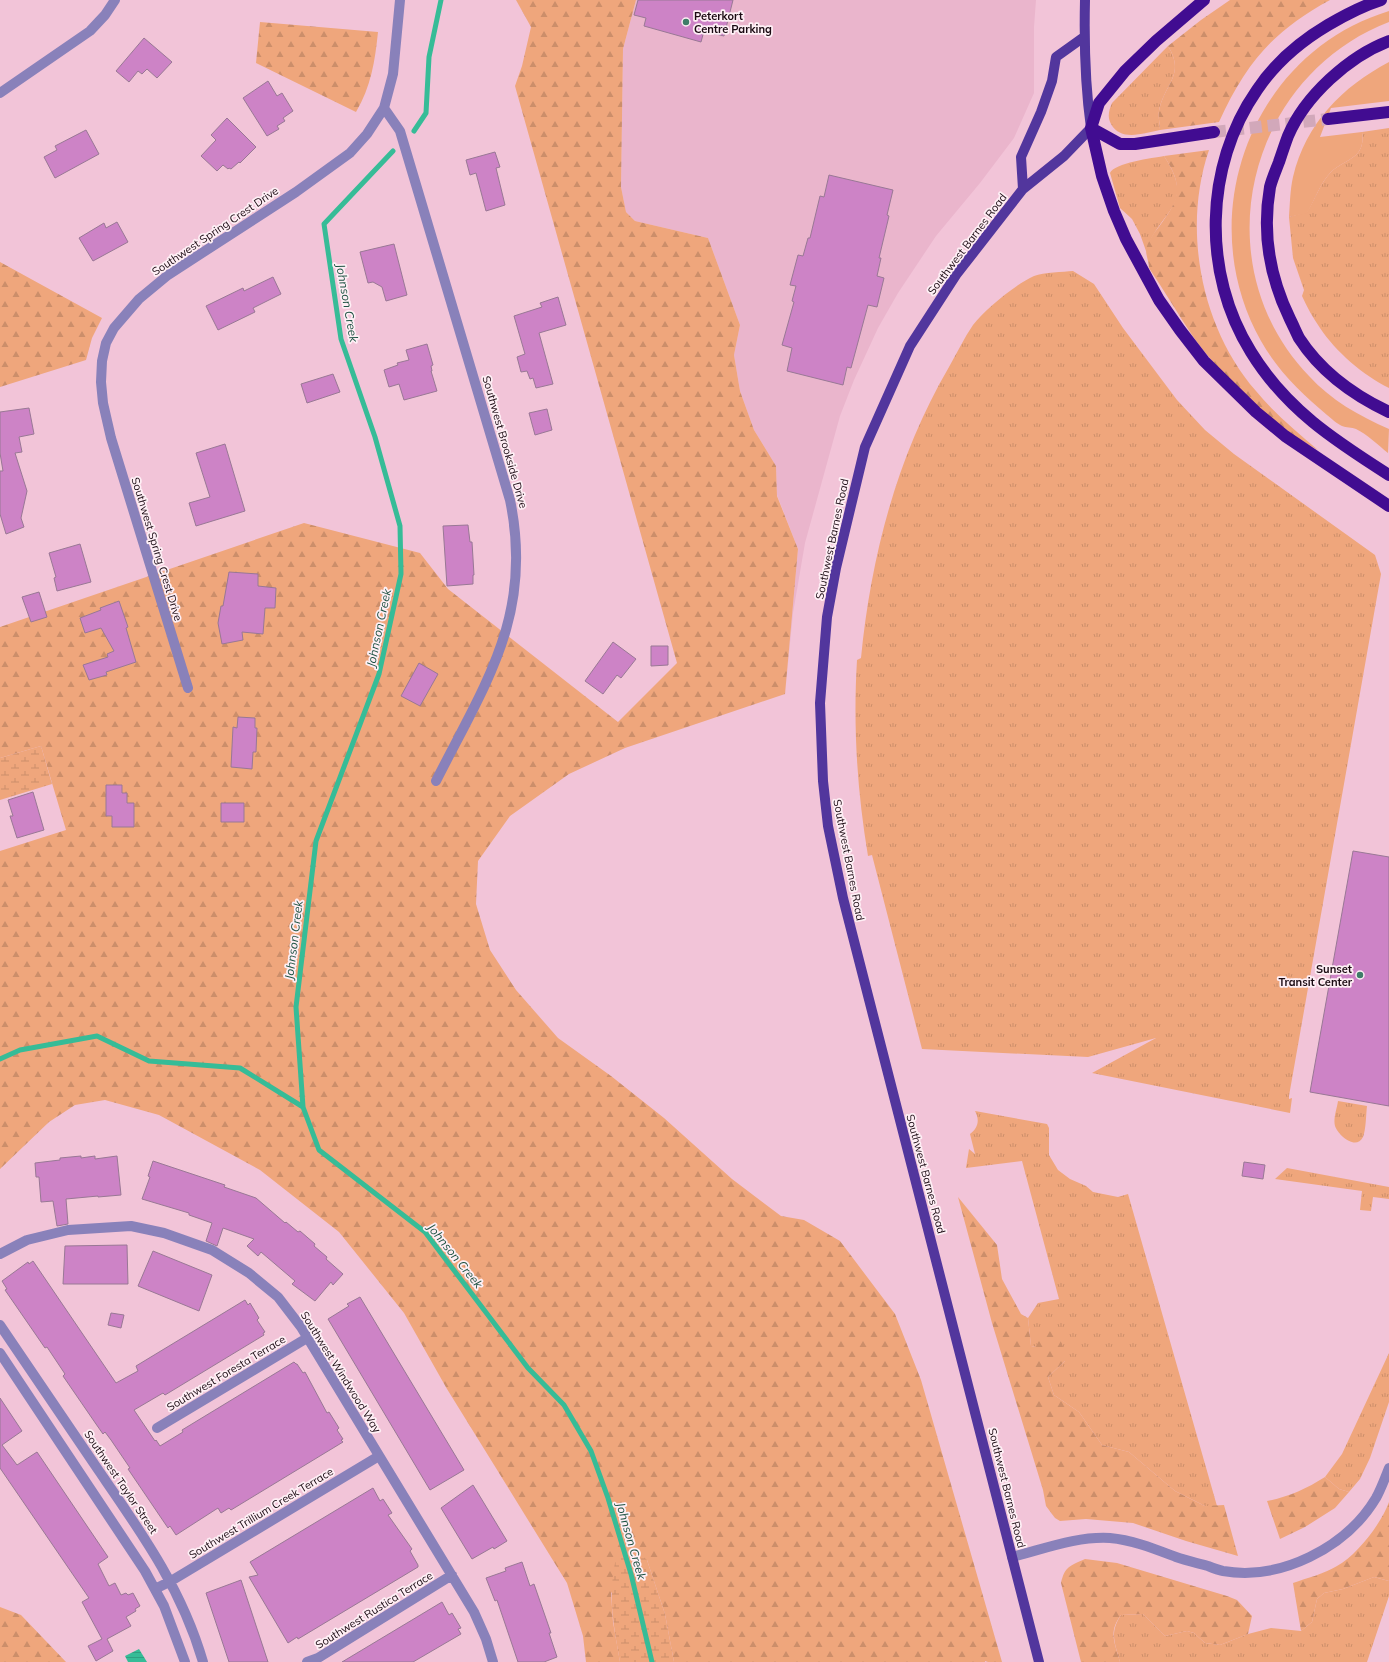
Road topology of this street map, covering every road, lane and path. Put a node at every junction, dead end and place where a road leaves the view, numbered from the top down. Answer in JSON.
{"nodes":[{"id":1,"x":115,"y":0,"type":"edge"},
{"id":2,"x":400,"y":0,"type":"edge"},
{"id":3,"x":1085,"y":0,"type":"edge"},
{"id":4,"x":1204,"y":0,"type":"edge"},
{"id":5,"x":1381,"y":0,"type":"edge"},
{"id":6,"x":1084,"y":37,"type":"junction"},
{"id":7,"x":1389,"y":41,"type":"edge"},
{"id":8,"x":0,"y":93,"type":"edge"},
{"id":9,"x":384,"y":108,"type":"junction"},
{"id":10,"x":1389,"y":112,"type":"edge"},
{"id":11,"x":1328,"y":119,"type":"tunnel mouth"},
{"id":12,"x":1091,"y":128,"type":"junction"},
{"id":13,"x":1214,"y":132,"type":"tunnel mouth"},
{"id":14,"x":1023,"y":189,"type":"junction"},
{"id":15,"x":1389,"y":412,"type":"edge"},
{"id":16,"x":1389,"y":475,"type":"edge"},
{"id":17,"x":1389,"y":506,"type":"edge"},
{"id":18,"x":188,"y":688,"type":"dead end"},
{"id":19,"x":436,"y":781,"type":"dead end"},
{"id":20,"x":0,"y":1254,"type":"edge"},
{"id":21,"x":0,"y":1325,"type":"edge"},
{"id":22,"x":307,"y":1338,"type":"junction"},
{"id":23,"x":0,"y":1354,"type":"edge"},
{"id":24,"x":157,"y":1428,"type":"dead end"},
{"id":25,"x":378,"y":1456,"type":"junction"},
{"id":26,"x":1389,"y":1468,"type":"edge"},
{"id":27,"x":1012,"y":1557,"type":"junction"},
{"id":28,"x":452,"y":1575,"type":"junction"},
{"id":29,"x":171,"y":1581,"type":"junction"},
{"id":30,"x":155,"y":1589,"type":"junction"},
{"id":31,"x":186,"y":1662,"type":"edge"},
{"id":32,"x":203,"y":1662,"type":"edge"},
{"id":33,"x":307,"y":1662,"type":"edge"},
{"id":34,"x":493,"y":1662,"type":"edge"},
{"id":35,"x":1039,"y":1662,"type":"edge"}],
"edges":[{"from":1,"to":8,"type":"street"},
{"from":2,"to":9,"type":"street","name":"Southwest Spring Crest Drive"},
{"from":3,"to":6,"type":"main road"},
{"from":4,"to":12,"type":"highway"},
{"from":5,"to":16,"type":"highway"},
{"from":6,"to":12,"type":"main road"},
{"from":6,"to":14,"type":"main road"},
{"from":7,"to":15,"type":"highway"},
{"from":9,"to":18,"type":"street","name":"Southwest Spring Crest Drive"},
{"from":9,"to":19,"type":"street","name":"Southwest Brookside Drive"},
{"from":10,"to":11,"type":"highway"},
{"from":12,"to":13,"type":"highway"},
{"from":12,"to":14,"type":"main road","name":"Southwest Barnes Road"},
{"from":12,"to":17,"type":"highway"},
{"from":14,"to":27,"type":"main road","name":"Southwest Barnes Road"},
{"from":20,"to":22,"type":"street","name":"Southwest Windwood Way"},
{"from":21,"to":29,"type":"street","name":"Southwest Taylor Street"},
{"from":22,"to":24,"type":"street","name":"Southwest Foresta Terrace"},
{"from":22,"to":25,"type":"street","name":"Southwest Windwood Way"},
{"from":23,"to":30,"type":"street"},
{"from":25,"to":28,"type":"street","name":"Southwest Windwood Way"},
{"from":25,"to":29,"type":"street","name":"Southwest Trillium Creek Terrace"},
{"from":26,"to":27,"type":"street"},
{"from":27,"to":35,"type":"main road","name":"Southwest Barnes Road"},
{"from":28,"to":33,"type":"street","name":"Southwest Rustica Terrace"},
{"from":28,"to":34,"type":"street","name":"Southwest Windwood Way"},
{"from":29,"to":30,"type":"street","name":"Southwest Trillium Creek Terrace"},
{"from":29,"to":32,"type":"street","name":"Southwest Taylor Street"},
{"from":30,"to":31,"type":"street"}]}
